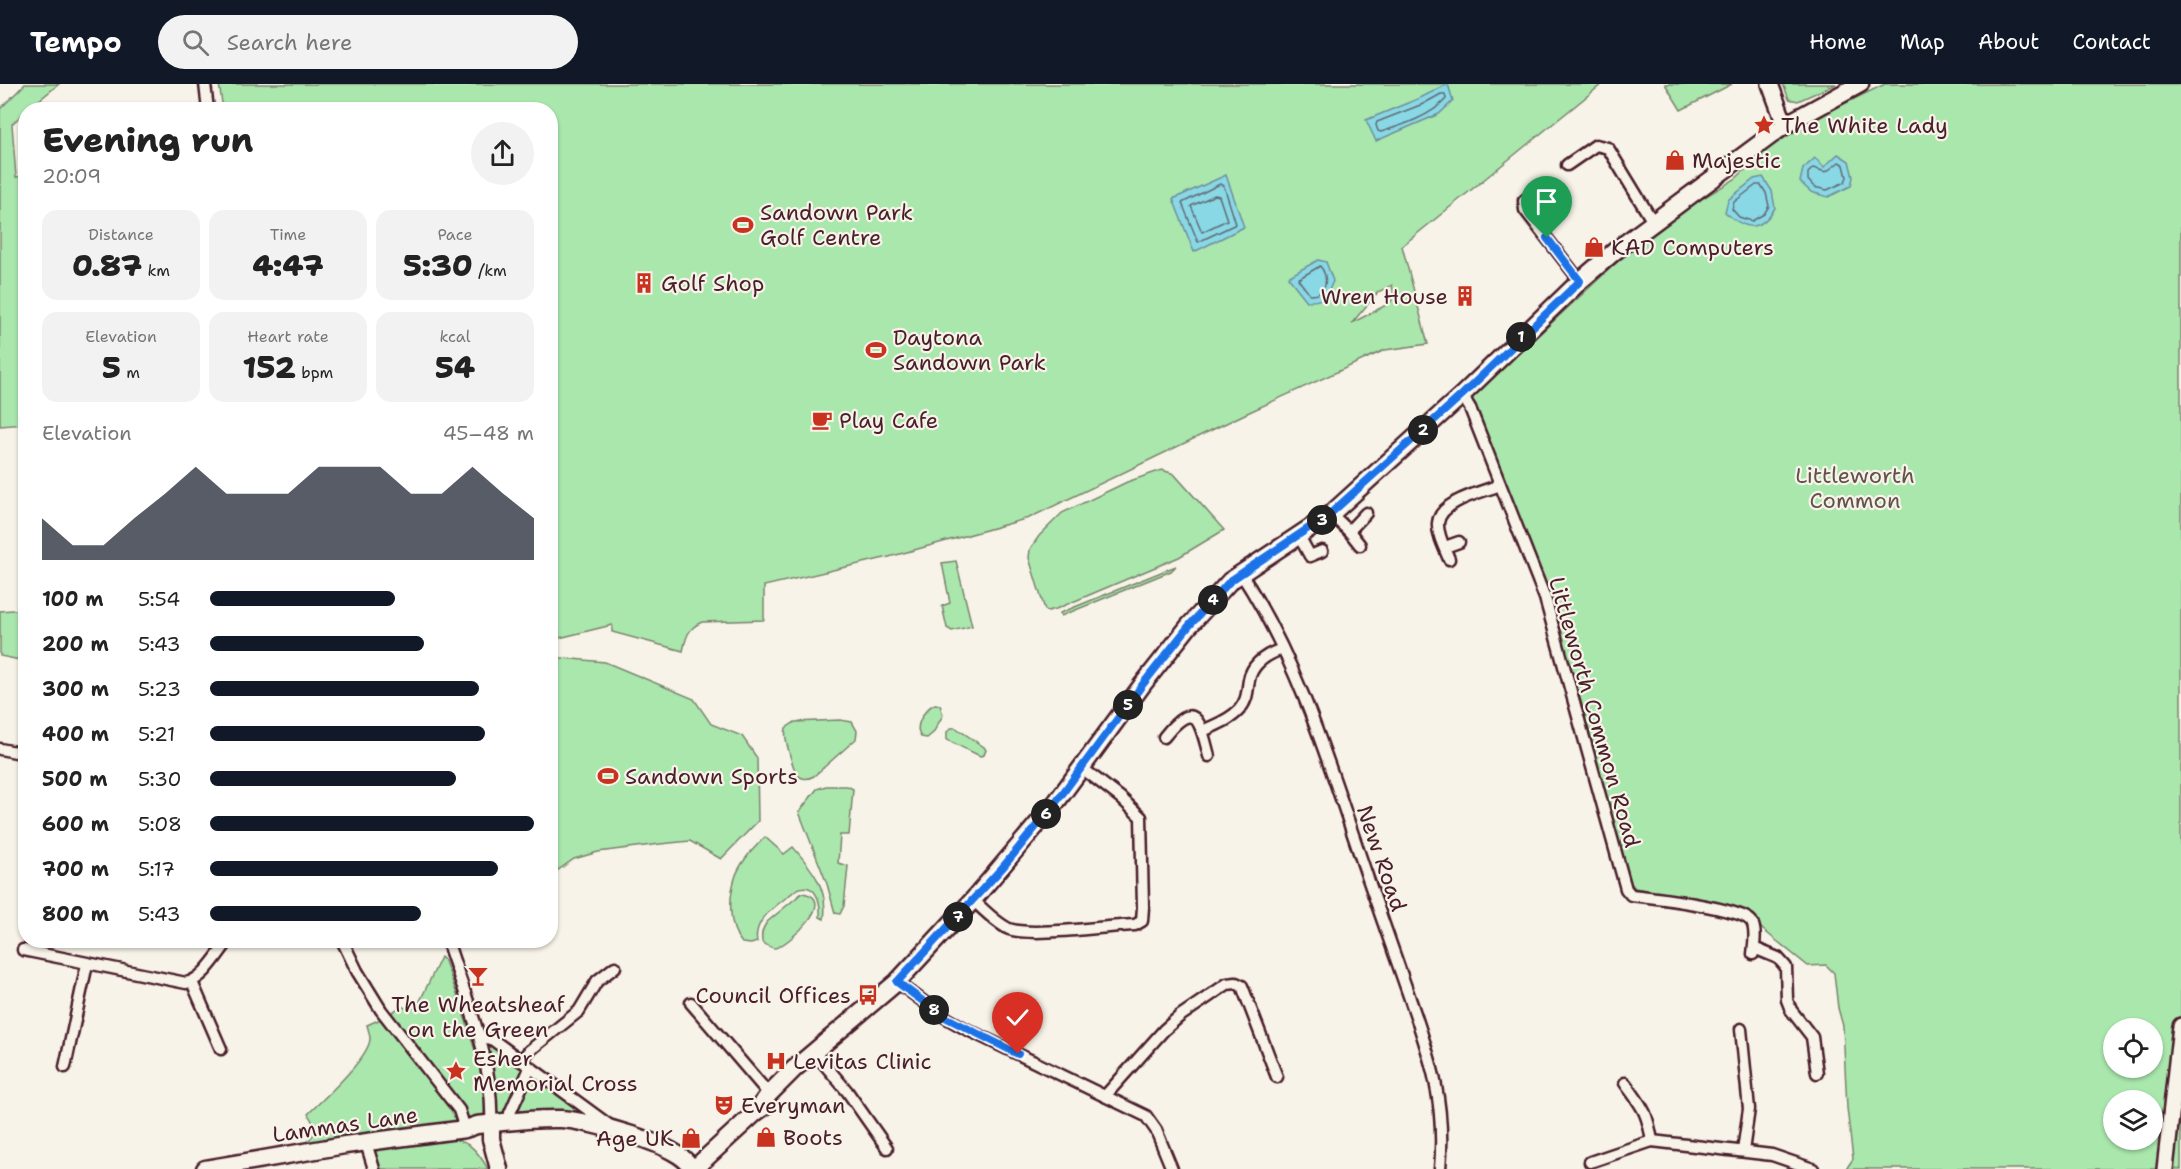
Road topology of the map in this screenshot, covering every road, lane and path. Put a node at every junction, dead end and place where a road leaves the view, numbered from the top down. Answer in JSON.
{"nodes":[{"id":1,"x":205,"y":84,"type":"edge"},
{"id":2,"x":1770,"y":84,"type":"edge"},
{"id":3,"x":1860,"y":84,"type":"edge"},
{"id":4,"x":207,"y":102,"type":"edge"},
{"id":5,"x":1785,"y":125,"type":"junction"},
{"id":6,"x":1567,"y":165,"type":"dead end"},
{"id":7,"x":1543,"y":186,"type":"dead end"},
{"id":8,"x":1653,"y":222,"type":"junction"},
{"id":9,"x":1580,"y":281,"type":"junction"},
{"id":10,"x":1462,"y":395,"type":"junction"},
{"id":11,"x":1500,"y":485,"type":"junction"},
{"id":12,"x":1331,"y":513,"type":"junction"},
{"id":13,"x":1366,"y":513,"type":"dead end"},
{"id":14,"x":1349,"y":531,"type":"junction"},
{"id":15,"x":1299,"y":536,"type":"junction"},
{"id":16,"x":1459,"y":542,"type":"dead end"},
{"id":17,"x":1360,"y":545,"type":"dead end"},
{"id":18,"x":1445,"y":547,"type":"junction"},
{"id":19,"x":1322,"y":551,"type":"dead end"},
{"id":20,"x":1449,"y":559,"type":"dead end"},
{"id":21,"x":1240,"y":572,"type":"junction"},
{"id":22,"x":1282,"y":649,"type":"junction"},
{"id":23,"x":1232,"y":716,"type":"junction"},
{"id":24,"x":1237,"y":726,"type":"dead end"},
{"id":25,"x":1203,"y":731,"type":"junction"},
{"id":26,"x":1164,"y":737,"type":"dead end"},
{"id":27,"x":0,"y":749,"type":"edge"},
{"id":28,"x":18,"y":752,"type":"edge"},
{"id":29,"x":1209,"y":756,"type":"dead end"},
{"id":30,"x":1082,"y":768,"type":"junction"},
{"id":31,"x":973,"y":900,"type":"junction"},
{"id":32,"x":223,"y":948,"type":"edge"},
{"id":33,"x":346,"y":948,"type":"edge"},
{"id":34,"x":450,"y":948,"type":"edge"},
{"id":35,"x":23,"y":950,"type":"dead end"},
{"id":36,"x":87,"y":964,"type":"junction"},
{"id":37,"x":615,"y":967,"type":"dead end"},
{"id":38,"x":192,"y":982,"type":"junction"},
{"id":39,"x":897,"y":982,"type":"junction"},
{"id":40,"x":691,"y":1003,"type":"dead end"},
{"id":41,"x":2181,"y":1026,"type":"edge"},
{"id":42,"x":1741,"y":1029,"type":"dead end"},
{"id":43,"x":479,"y":1035,"type":"junction"},
{"id":44,"x":221,"y":1049,"type":"dead end"},
{"id":45,"x":817,"y":1055,"type":"junction"},
{"id":46,"x":526,"y":1064,"type":"junction"},
{"id":47,"x":65,"y":1067,"type":"dead end"},
{"id":48,"x":1817,"y":1073,"type":"dead end"},
{"id":49,"x":1277,"y":1077,"type":"dead end"},
{"id":50,"x":1626,"y":1081,"type":"dead end"},
{"id":51,"x":769,"y":1094,"type":"junction"},
{"id":52,"x":1105,"y":1096,"type":"junction"},
{"id":53,"x":756,"y":1112,"type":"junction"},
{"id":54,"x":510,"y":1122,"type":"junction"},
{"id":55,"x":490,"y":1124,"type":"junction"},
{"id":56,"x":465,"y":1129,"type":"junction"},
{"id":57,"x":614,"y":1130,"type":"junction"},
{"id":58,"x":1652,"y":1141,"type":"junction"},
{"id":59,"x":366,"y":1143,"type":"junction"},
{"id":60,"x":886,"y":1148,"type":"dead end"},
{"id":61,"x":670,"y":1150,"type":"junction"},
{"id":62,"x":1743,"y":1151,"type":"junction"},
{"id":63,"x":495,"y":1152,"type":"junction"},
{"id":64,"x":710,"y":1154,"type":"junction"},
{"id":65,"x":1590,"y":1162,"type":"dead end"},
{"id":66,"x":251,"y":1165,"type":"edge"},
{"id":67,"x":206,"y":1169,"type":"edge"},
{"id":68,"x":374,"y":1169,"type":"edge"},
{"id":69,"x":499,"y":1169,"type":"edge"},
{"id":70,"x":692,"y":1169,"type":"edge"},
{"id":71,"x":1172,"y":1169,"type":"edge"},
{"id":72,"x":1440,"y":1169,"type":"edge"},
{"id":73,"x":1812,"y":1169,"type":"edge"},
{"id":74,"x":2165,"y":1169,"type":"edge"}],
"edges":[{"from":1,"to":4,"type":"street"},
{"from":2,"to":5,"type":"street"},
{"from":3,"to":5,"type":"main road"},
{"from":5,"to":8,"type":"main road"},
{"from":6,"to":8,"type":"street"},
{"from":7,"to":9,"type":"street"},
{"from":8,"to":9,"type":"main road"},
{"from":9,"to":10,"type":"main road"},
{"from":10,"to":11,"type":"street","name":"Littleworth Common Road"},
{"from":10,"to":12,"type":"main road"},
{"from":11,"to":18,"type":"street"},
{"from":11,"to":48,"type":"street","name":"Littleworth Common Road"},
{"from":12,"to":14,"type":"street"},
{"from":12,"to":15,"type":"main road"},
{"from":13,"to":14,"type":"street"},
{"from":14,"to":17,"type":"street"},
{"from":15,"to":19,"type":"street"},
{"from":15,"to":21,"type":"main road"},
{"from":16,"to":18,"type":"street"},
{"from":18,"to":20,"type":"street"},
{"from":21,"to":22,"type":"street","name":"New Road"},
{"from":21,"to":30,"type":"main road"},
{"from":22,"to":23,"type":"street"},
{"from":22,"to":72,"type":"street","name":"New Road"},
{"from":23,"to":24,"type":"street"},
{"from":23,"to":25,"type":"street"},
{"from":25,"to":26,"type":"street"},
{"from":25,"to":29,"type":"street"},
{"from":27,"to":28,"type":"street"},
{"from":30,"to":31,"type":"main road"},
{"from":30,"to":31,"type":"street"},
{"from":31,"to":39,"type":"main road"},
{"from":32,"to":38,"type":"street"},
{"from":33,"to":56,"type":"street"},
{"from":34,"to":43,"type":"street"},
{"from":35,"to":36,"type":"street"},
{"from":36,"to":38,"type":"street"},
{"from":36,"to":47,"type":"street"},
{"from":37,"to":46,"type":"street"},
{"from":38,"to":44,"type":"street"},
{"from":39,"to":45,"type":"main road"},
{"from":39,"to":52,"type":"street"},
{"from":40,"to":51,"type":"street"},
{"from":41,"to":74,"type":"street"},
{"from":42,"to":62,"type":"street"},
{"from":43,"to":46,"type":"street"},
{"from":43,"to":55,"type":"street"},
{"from":45,"to":51,"type":"main road"},
{"from":45,"to":53,"type":"main road"},
{"from":45,"to":60,"type":"street"},
{"from":46,"to":54,"type":"street"},
{"from":46,"to":57,"type":"street"},
{"from":49,"to":52,"type":"street"},
{"from":50,"to":58,"type":"street"},
{"from":51,"to":53,"type":"main road"},
{"from":52,"to":71,"type":"street"},
{"from":53,"to":64,"type":"main road"},
{"from":54,"to":55,"type":"main road","name":"Lammas Lane"},
{"from":54,"to":57,"type":"main road","name":"Lammas Lane"},
{"from":54,"to":63,"type":"main road"},
{"from":55,"to":56,"type":"main road","name":"Lammas Lane"},
{"from":55,"to":63,"type":"main road"},
{"from":56,"to":59,"type":"main road","name":"Lammas Lane"},
{"from":56,"to":63,"type":"main road"},
{"from":57,"to":61,"type":"main road","name":"Lammas Lane"},
{"from":58,"to":62,"type":"street"},
{"from":58,"to":65,"type":"street"},
{"from":59,"to":66,"type":"main road","name":"Lammas Lane"},
{"from":59,"to":68,"type":"street"},
{"from":61,"to":64,"type":"main road"},
{"from":61,"to":70,"type":"main road"},
{"from":62,"to":73,"type":"street"},
{"from":63,"to":69,"type":"main road"},
{"from":64,"to":70,"type":"main road"},
{"from":66,"to":67,"type":"main road","name":"Lammas Lane"}]}
